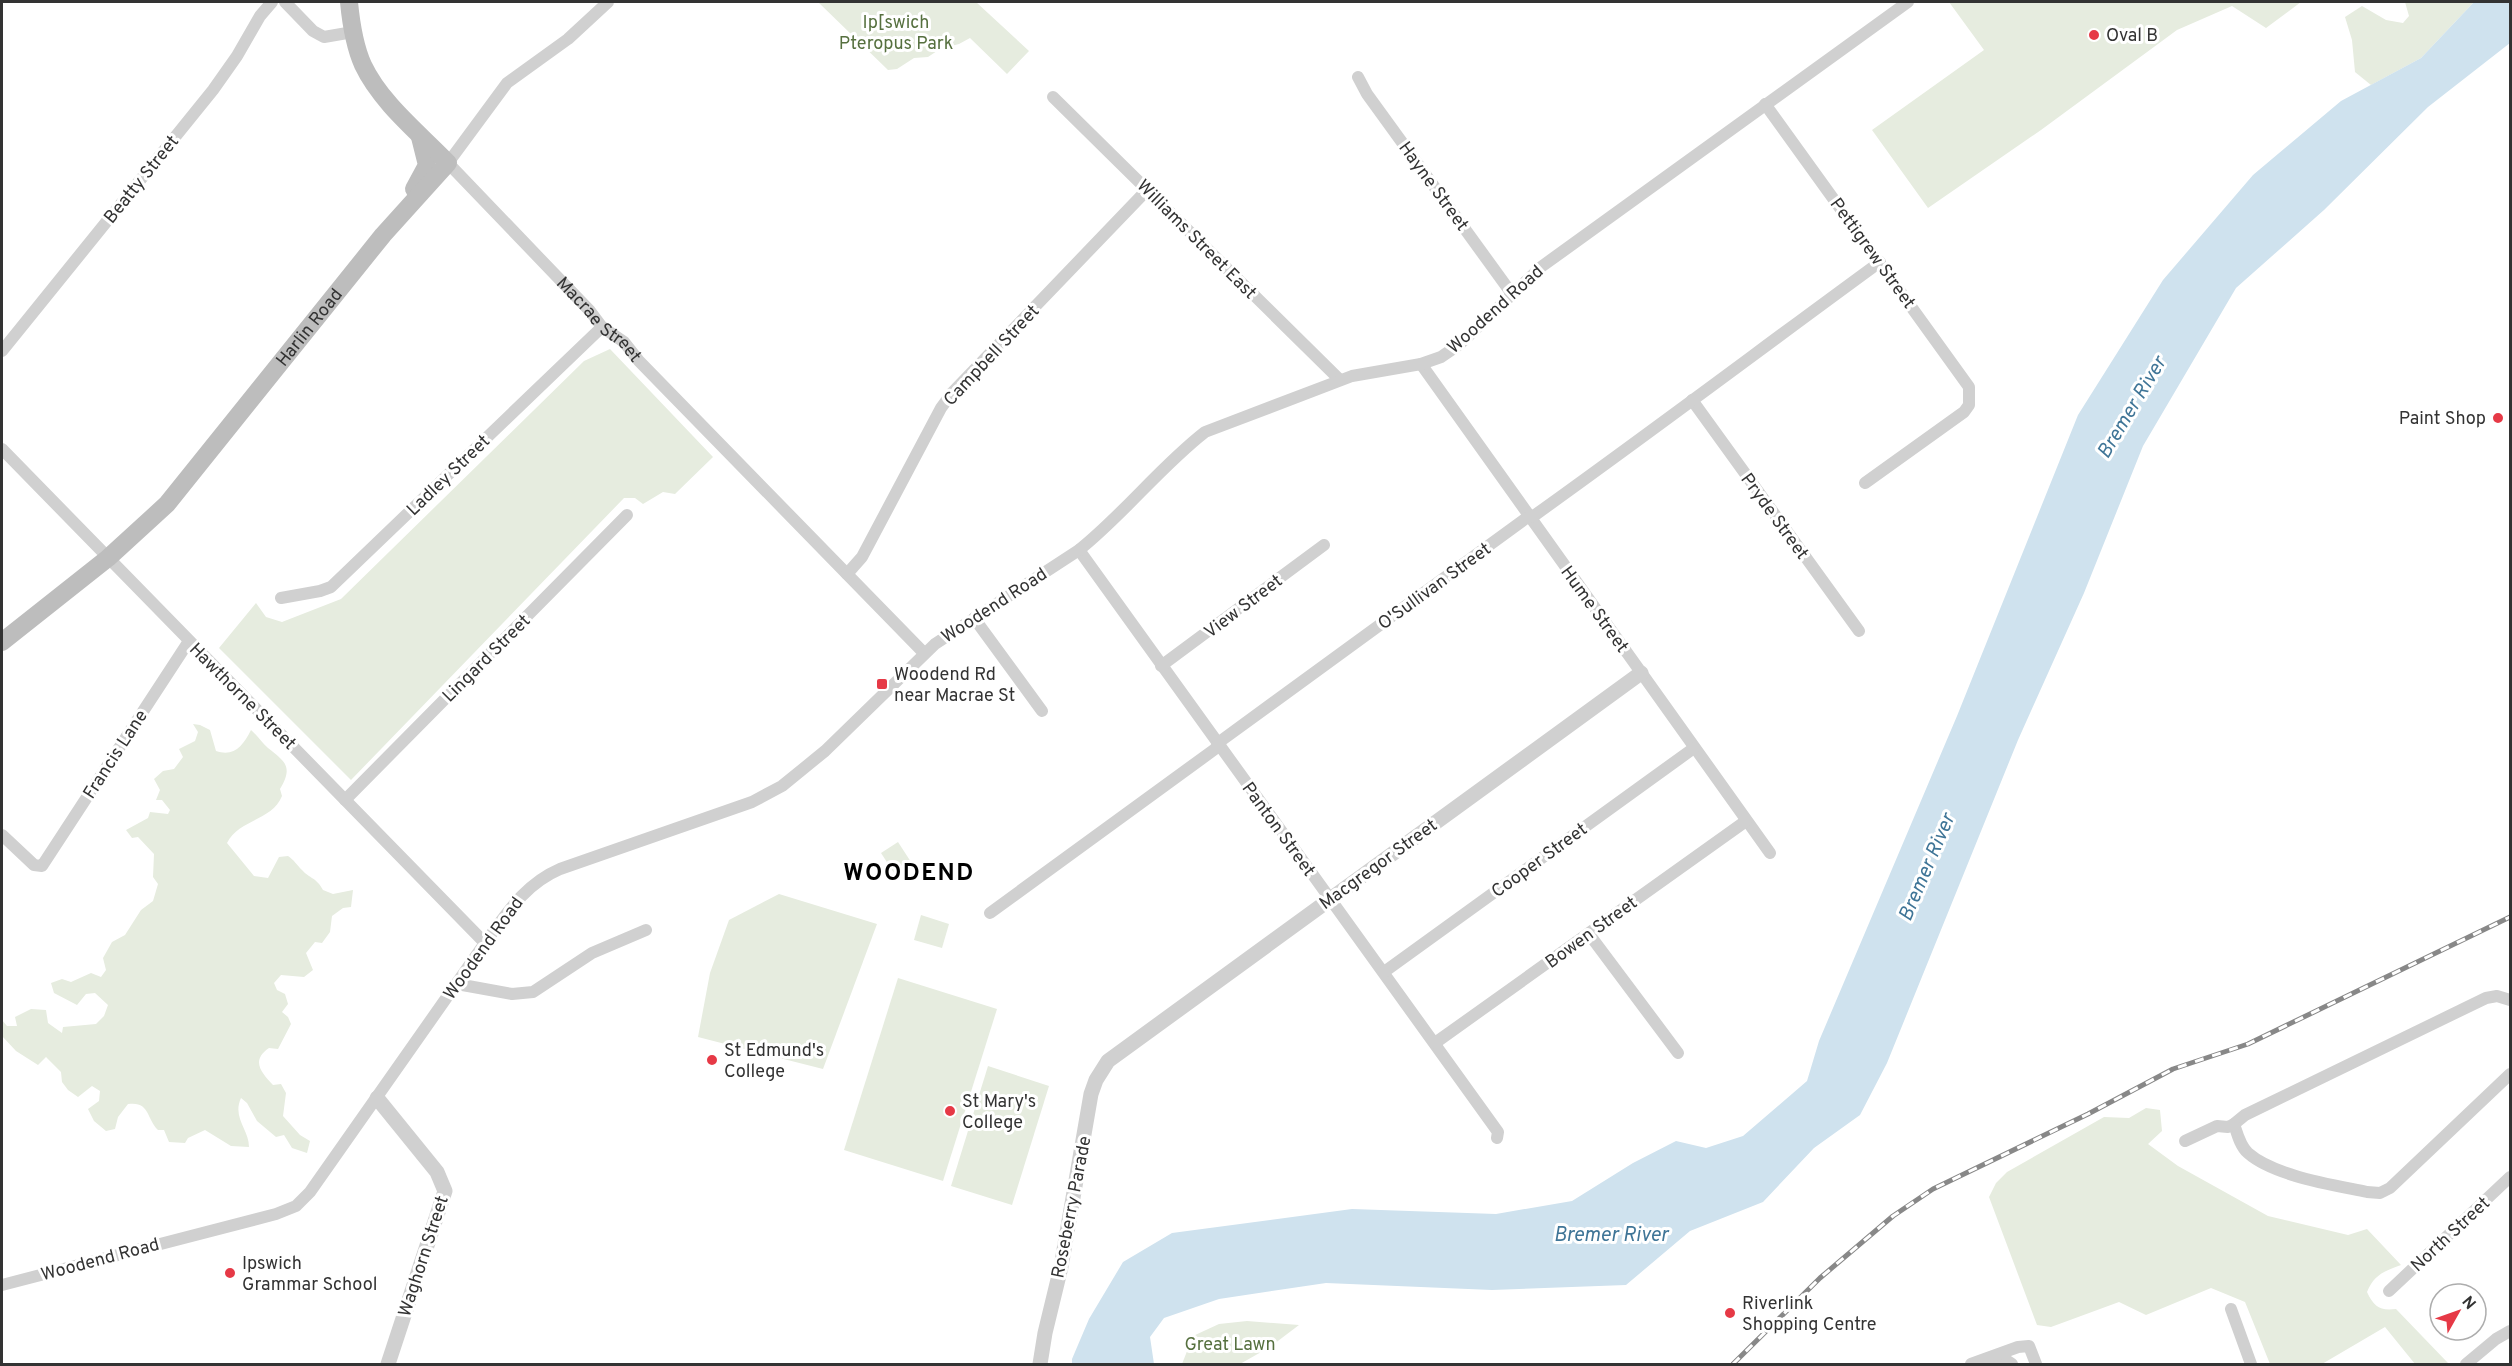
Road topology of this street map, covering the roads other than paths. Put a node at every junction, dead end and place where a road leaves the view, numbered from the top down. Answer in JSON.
{"nodes":[{"id":1,"x":272,"y":2,"type":"edge"},
{"id":2,"x":285,"y":2,"type":"edge"},
{"id":3,"x":349,"y":2,"type":"edge"},
{"id":4,"x":608,"y":2,"type":"edge"},
{"id":5,"x":1908,"y":2,"type":"edge"},
{"id":6,"x":353,"y":32,"type":"junction"},
{"id":7,"x":1358,"y":77,"type":"dead end"},
{"id":8,"x":1053,"y":97,"type":"dead end"},
{"id":9,"x":1765,"y":105,"type":"junction"},
{"id":10,"x":418,"y":132,"type":"junction"},
{"id":11,"x":447,"y":163,"type":"junction"},
{"id":12,"x":1147,"y":190,"type":"junction"},
{"id":13,"x":383,"y":235,"type":"junction"},
{"id":14,"x":1880,"y":262,"type":"junction"},
{"id":15,"x":1512,"y":294,"type":"junction"},
{"id":16,"x":602,"y":327,"type":"junction"},
{"id":17,"x":2,"y":351,"type":"edge"},
{"id":18,"x":1421,"y":364,"type":"junction"},
{"id":19,"x":1340,"y":380,"type":"junction"},
{"id":20,"x":1692,"y":400,"type":"junction"},
{"id":21,"x":2,"y":449,"type":"edge"},
{"id":22,"x":1865,"y":483,"type":"dead end"},
{"id":23,"x":627,"y":515,"type":"dead end"},
{"id":24,"x":1529,"y":516,"type":"junction"},
{"id":25,"x":1324,"y":545,"type":"dead end"},
{"id":26,"x":1079,"y":550,"type":"junction"},
{"id":27,"x":108,"y":558,"type":"junction"},
{"id":28,"x":847,"y":574,"type":"junction"},
{"id":29,"x":281,"y":598,"type":"dead end"},
{"id":30,"x":974,"y":618,"type":"junction"},
{"id":31,"x":1859,"y":631,"type":"dead end"},
{"id":32,"x":189,"y":640,"type":"junction"},
{"id":33,"x":2,"y":642,"type":"edge"},
{"id":34,"x":924,"y":653,"type":"junction"},
{"id":35,"x":1161,"y":666,"type":"junction"},
{"id":36,"x":1641,"y":673,"type":"junction"},
{"id":37,"x":1042,"y":711,"type":"dead end"},
{"id":38,"x":1218,"y":745,"type":"junction"},
{"id":39,"x":1694,"y":748,"type":"junction"},
{"id":40,"x":345,"y":800,"type":"junction"},
{"id":41,"x":1746,"y":821,"type":"junction"},
{"id":42,"x":2,"y":835,"type":"edge"},
{"id":43,"x":1770,"y":853,"type":"dead end"},
{"id":44,"x":1330,"y":899,"type":"junction"},
{"id":45,"x":990,"y":913,"type":"dead end"},
{"id":46,"x":646,"y":930,"type":"dead end"},
{"id":47,"x":1589,"y":934,"type":"junction"},
{"id":48,"x":485,"y":943,"type":"junction"},
{"id":49,"x":1384,"y":972,"type":"junction"},
{"id":50,"x":456,"y":984,"type":"junction"},
{"id":51,"x":2511,"y":1000,"type":"edge"},
{"id":52,"x":1435,"y":1043,"type":"junction"},
{"id":53,"x":1678,"y":1053,"type":"dead end"},
{"id":54,"x":1114,"y":1055,"type":"joint"},
{"id":55,"x":2511,"y":1074,"type":"edge"},
{"id":56,"x":377,"y":1098,"type":"junction"},
{"id":57,"x":2234,"y":1124,"type":"junction"},
{"id":58,"x":1497,"y":1138,"type":"dead end"},
{"id":59,"x":2185,"y":1141,"type":"dead end"},
{"id":60,"x":2511,"y":1177,"type":"edge"},
{"id":61,"x":2,"y":1285,"type":"edge"},
{"id":62,"x":2389,"y":1291,"type":"dead end"},
{"id":63,"x":2231,"y":1309,"type":"dead end"},
{"id":64,"x":2511,"y":1331,"type":"edge"},
{"id":65,"x":1991,"y":1357,"type":"junction"},
{"id":66,"x":388,"y":1365,"type":"edge"},
{"id":67,"x":1040,"y":1365,"type":"edge"},
{"id":68,"x":1971,"y":1365,"type":"edge"},
{"id":69,"x":2012,"y":1365,"type":"edge"},
{"id":70,"x":2036,"y":1365,"type":"edge"},
{"id":71,"x":2251,"y":1365,"type":"edge"},
{"id":72,"x":2466,"y":1365,"type":"edge"}],
"edges":[{"from":1,"to":17,"type":"street","name":"Beatty Street"},
{"from":2,"to":6,"type":"street"},
{"from":3,"to":6,"type":"main road","name":"Macrae Street"},
{"from":4,"to":11,"type":"street","name":"Harlin Road"},
{"from":5,"to":9,"type":"street","name":"Woodend Road"},
{"from":6,"to":10,"type":"main road","name":"Macrae Street"},
{"from":7,"to":15,"type":"street","name":"Hayne Street"},
{"from":8,"to":12,"type":"street","name":"Williams Street East"},
{"from":9,"to":14,"type":"street","name":"Pettigrew Street"},
{"from":9,"to":15,"type":"street","name":"Woodend Road"},
{"from":10,"to":11,"type":"main road","name":"Macrae Street"},
{"from":10,"to":13,"type":"main road"},
{"from":11,"to":13,"type":"main road","name":"Harlin Road"},
{"from":11,"to":16,"type":"street","name":"Macrae Street"},
{"from":12,"to":19,"type":"street","name":"Williams Street East"},
{"from":12,"to":28,"type":"street","name":"Campbell Street"},
{"from":13,"to":27,"type":"main road","name":"Harlin Road"},
{"from":14,"to":20,"type":"street","name":"O'Sullivan Street"},
{"from":14,"to":22,"type":"street","name":"Pettigrew Street"},
{"from":15,"to":18,"type":"street","name":"Woodend Road"},
{"from":16,"to":28,"type":"street","name":"Macrae Street"},
{"from":16,"to":29,"type":"street","name":"Ladley Street"},
{"from":18,"to":19,"type":"street","name":"Woodend Road"},
{"from":18,"to":24,"type":"street","name":"Hume Street"},
{"from":19,"to":26,"type":"street","name":"Woodend Road"},
{"from":20,"to":24,"type":"street","name":"O'Sullivan Street"},
{"from":20,"to":31,"type":"street","name":"Pryde Street"},
{"from":21,"to":27,"type":"street","name":"Hawthorne Street"},
{"from":23,"to":40,"type":"street","name":"Lingard Street"},
{"from":24,"to":36,"type":"street","name":"Hume Street"},
{"from":24,"to":38,"type":"street","name":"O'Sullivan Street"},
{"from":25,"to":35,"type":"street","name":"View Street"},
{"from":26,"to":30,"type":"street","name":"Woodend Road"},
{"from":26,"to":35,"type":"street","name":"Panton Street"},
{"from":27,"to":32,"type":"street","name":"Hawthorne Street"},
{"from":27,"to":33,"type":"main road","name":"Harlin Road"},
{"from":28,"to":34,"type":"street","name":"Macrae Street"},
{"from":30,"to":34,"type":"street","name":"Woodend Road"},
{"from":30,"to":37,"type":"street"},
{"from":32,"to":40,"type":"street","name":"Hawthorne Street"},
{"from":32,"to":42,"type":"street","name":"Francis Lane"},
{"from":34,"to":48,"type":"street","name":"Woodend Road"},
{"from":35,"to":38,"type":"street","name":"Panton Street"},
{"from":36,"to":39,"type":"street","name":"Hume Street"},
{"from":36,"to":44,"type":"street","name":"Macgregor Street"},
{"from":38,"to":44,"type":"street","name":"Panton Street"},
{"from":38,"to":45,"type":"street","name":"O'Sullivan Street"},
{"from":39,"to":41,"type":"street","name":"Hume Street"},
{"from":39,"to":49,"type":"street","name":"Cooper Street"},
{"from":40,"to":48,"type":"street","name":"Hawthorne Street"},
{"from":41,"to":43,"type":"street","name":"Hume Street"},
{"from":41,"to":47,"type":"street","name":"Bowen Street"},
{"from":44,"to":49,"type":"street","name":"Panton Street"},
{"from":44,"to":54,"type":"street","name":"Macgregor Street"},
{"from":46,"to":50,"type":"street"},
{"from":47,"to":52,"type":"street","name":"Bowen Street"},
{"from":47,"to":53,"type":"street"},
{"from":48,"to":50,"type":"street","name":"Woodend Road"},
{"from":49,"to":52,"type":"street","name":"Panton Street"},
{"from":50,"to":56,"type":"street","name":"Woodend Road"},
{"from":51,"to":57,"type":"street"},
{"from":52,"to":58,"type":"street","name":"Panton Street"},
{"from":54,"to":67,"type":"street","name":"Roseberry Parade"},
{"from":55,"to":57,"type":"street"},
{"from":56,"to":61,"type":"street","name":"Woodend Road"},
{"from":56,"to":66,"type":"street","name":"Waghorn Street"},
{"from":57,"to":59,"type":"street"},
{"from":60,"to":62,"type":"street","name":"North Street"},
{"from":63,"to":71,"type":"street"},
{"from":64,"to":72,"type":"street"},
{"from":65,"to":68,"type":"street"},
{"from":65,"to":69,"type":"street"},
{"from":65,"to":70,"type":"street"}]}
